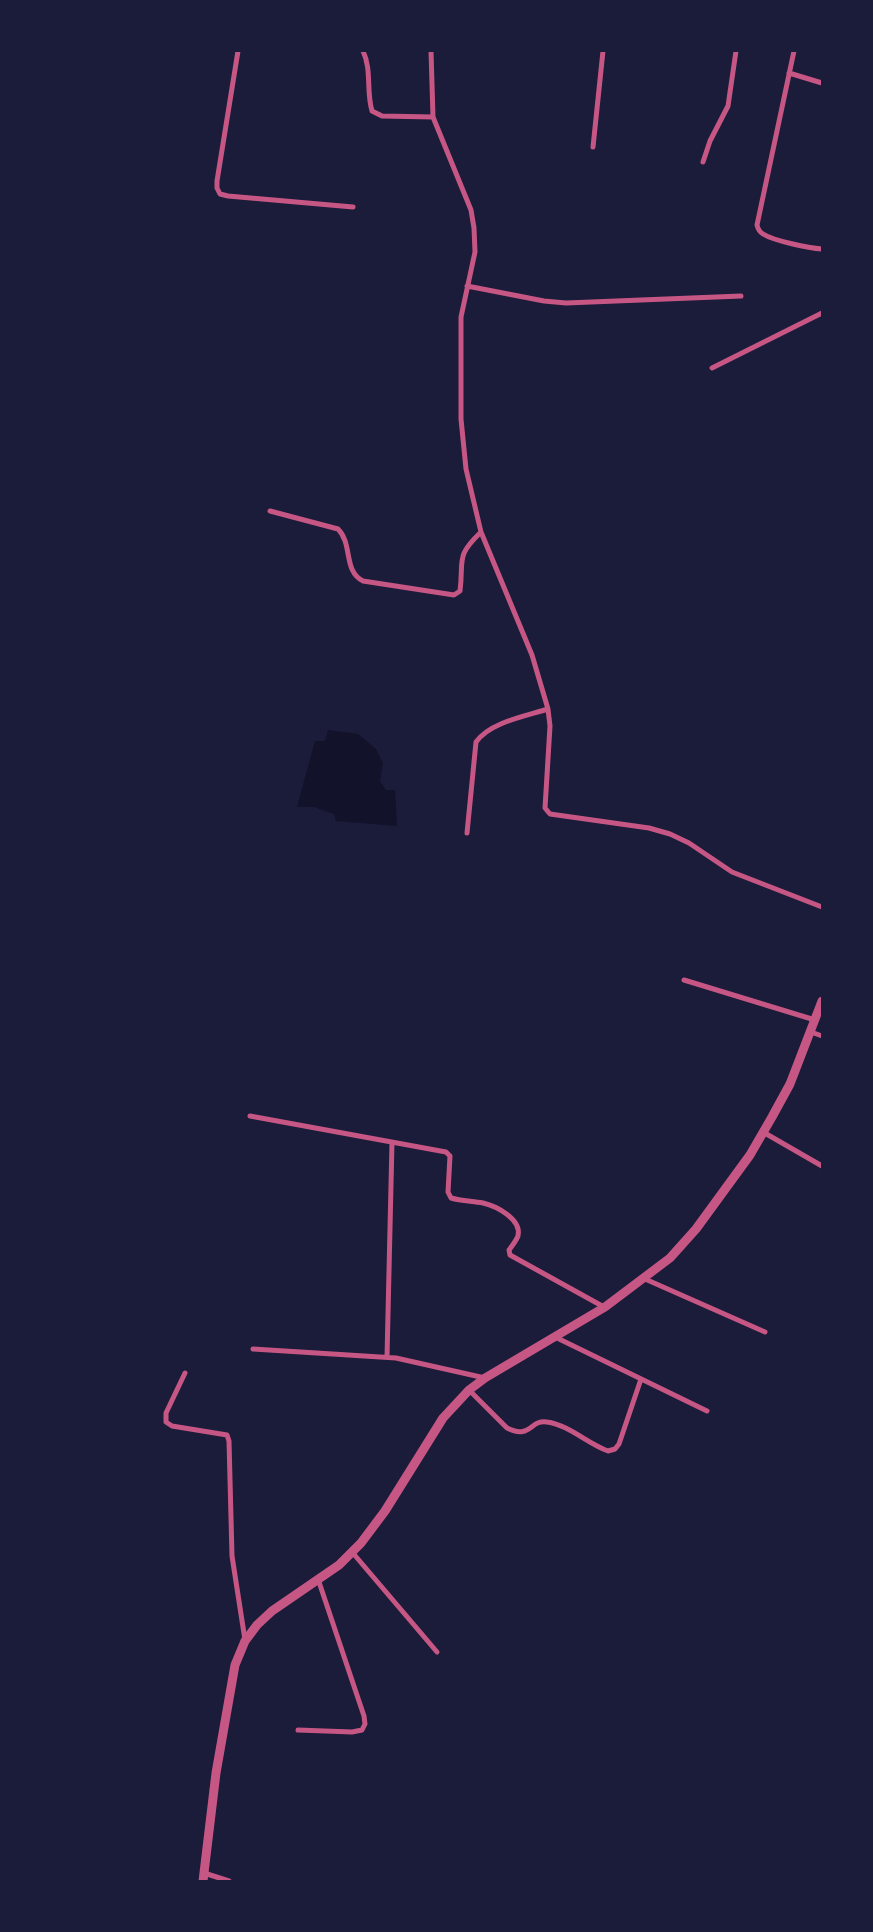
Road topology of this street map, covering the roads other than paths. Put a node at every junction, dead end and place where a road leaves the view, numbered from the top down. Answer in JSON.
{"nodes":[{"id":1,"x":238,"y":51,"type":"edge"},
{"id":2,"x":363,"y":51,"type":"edge"},
{"id":3,"x":431,"y":51,"type":"edge"},
{"id":4,"x":603,"y":51,"type":"edge"},
{"id":5,"x":736,"y":51,"type":"edge"},
{"id":6,"x":794,"y":51,"type":"edge"},
{"id":7,"x":789,"y":73,"type":"junction"},
{"id":8,"x":822,"y":83,"type":"edge"},
{"id":9,"x":433,"y":117,"type":"junction"},
{"id":10,"x":593,"y":147,"type":"dead end"},
{"id":11,"x":703,"y":162,"type":"dead end"},
{"id":12,"x":353,"y":206,"type":"dead end"},
{"id":13,"x":822,"y":249,"type":"edge"},
{"id":14,"x":467,"y":286,"type":"junction"},
{"id":15,"x":741,"y":296,"type":"dead end"},
{"id":16,"x":822,"y":313,"type":"edge"},
{"id":17,"x":712,"y":368,"type":"dead end"},
{"id":18,"x":270,"y":511,"type":"dead end"},
{"id":19,"x":481,"y":532,"type":"junction"},
{"id":20,"x":548,"y":709,"type":"junction"},
{"id":21,"x":467,"y":833,"type":"dead end"},
{"id":22,"x":822,"y":907,"type":"edge"},
{"id":23,"x":684,"y":980,"type":"dead end"},
{"id":24,"x":822,"y":1002,"type":"edge"},
{"id":25,"x":816,"y":1020,"type":"junction"},
{"id":26,"x":811,"y":1032,"type":"junction"},
{"id":27,"x":822,"y":1036,"type":"edge"},
{"id":28,"x":250,"y":1116,"type":"dead end"},
{"id":29,"x":764,"y":1132,"type":"junction"},
{"id":30,"x":392,"y":1142,"type":"junction"},
{"id":31,"x":822,"y":1166,"type":"edge"},
{"id":32,"x":645,"y":1279,"type":"junction"},
{"id":33,"x":605,"y":1307,"type":"junction"},
{"id":34,"x":765,"y":1332,"type":"dead end"},
{"id":35,"x":554,"y":1336,"type":"junction"},
{"id":36,"x":253,"y":1349,"type":"dead end"},
{"id":37,"x":387,"y":1357,"type":"junction"},
{"id":38,"x":185,"y":1373,"type":"dead end"},
{"id":39,"x":485,"y":1378,"type":"junction"},
{"id":40,"x":641,"y":1379,"type":"junction"},
{"id":41,"x":469,"y":1390,"type":"junction"},
{"id":42,"x":707,"y":1411,"type":"dead end"},
{"id":43,"x":352,"y":1552,"type":"junction"},
{"id":44,"x":318,"y":1580,"type":"junction"},
{"id":45,"x":245,"y":1640,"type":"junction"},
{"id":46,"x":437,"y":1652,"type":"dead end"},
{"id":47,"x":298,"y":1730,"type":"dead end"},
{"id":48,"x":204,"y":1877,"type":"edge"},
{"id":49,"x":229,"y":1881,"type":"edge"}],
"edges":[{"from":1,"to":12,"type":"street"},
{"from":2,"to":9,"type":"street"},
{"from":3,"to":9,"type":"street"},
{"from":4,"to":10,"type":"street"},
{"from":5,"to":11,"type":"street"},
{"from":6,"to":7,"type":"street"},
{"from":7,"to":8,"type":"street"},
{"from":7,"to":13,"type":"street"},
{"from":9,"to":14,"type":"street"},
{"from":14,"to":15,"type":"street"},
{"from":14,"to":19,"type":"street"},
{"from":16,"to":17,"type":"street"},
{"from":18,"to":19,"type":"street"},
{"from":19,"to":20,"type":"street"},
{"from":20,"to":21,"type":"street"},
{"from":20,"to":22,"type":"street"},
{"from":23,"to":25,"type":"street"},
{"from":24,"to":25,"type":"street"},
{"from":25,"to":26,"type":"street"},
{"from":26,"to":27,"type":"street"},
{"from":26,"to":29,"type":"street"},
{"from":28,"to":30,"type":"street"},
{"from":29,"to":31,"type":"street"},
{"from":29,"to":32,"type":"street"},
{"from":30,"to":33,"type":"street"},
{"from":30,"to":37,"type":"street"},
{"from":32,"to":33,"type":"street"},
{"from":32,"to":34,"type":"street"},
{"from":33,"to":35,"type":"street"},
{"from":35,"to":39,"type":"street"},
{"from":35,"to":40,"type":"street"},
{"from":36,"to":37,"type":"street"},
{"from":37,"to":39,"type":"street"},
{"from":38,"to":45,"type":"street"},
{"from":39,"to":41,"type":"street"},
{"from":40,"to":41,"type":"street"},
{"from":40,"to":42,"type":"street"},
{"from":41,"to":43,"type":"street"},
{"from":43,"to":44,"type":"street"},
{"from":43,"to":46,"type":"street"},
{"from":44,"to":45,"type":"street"},
{"from":44,"to":47,"type":"street"},
{"from":45,"to":48,"type":"street"},
{"from":48,"to":49,"type":"street"}]}
